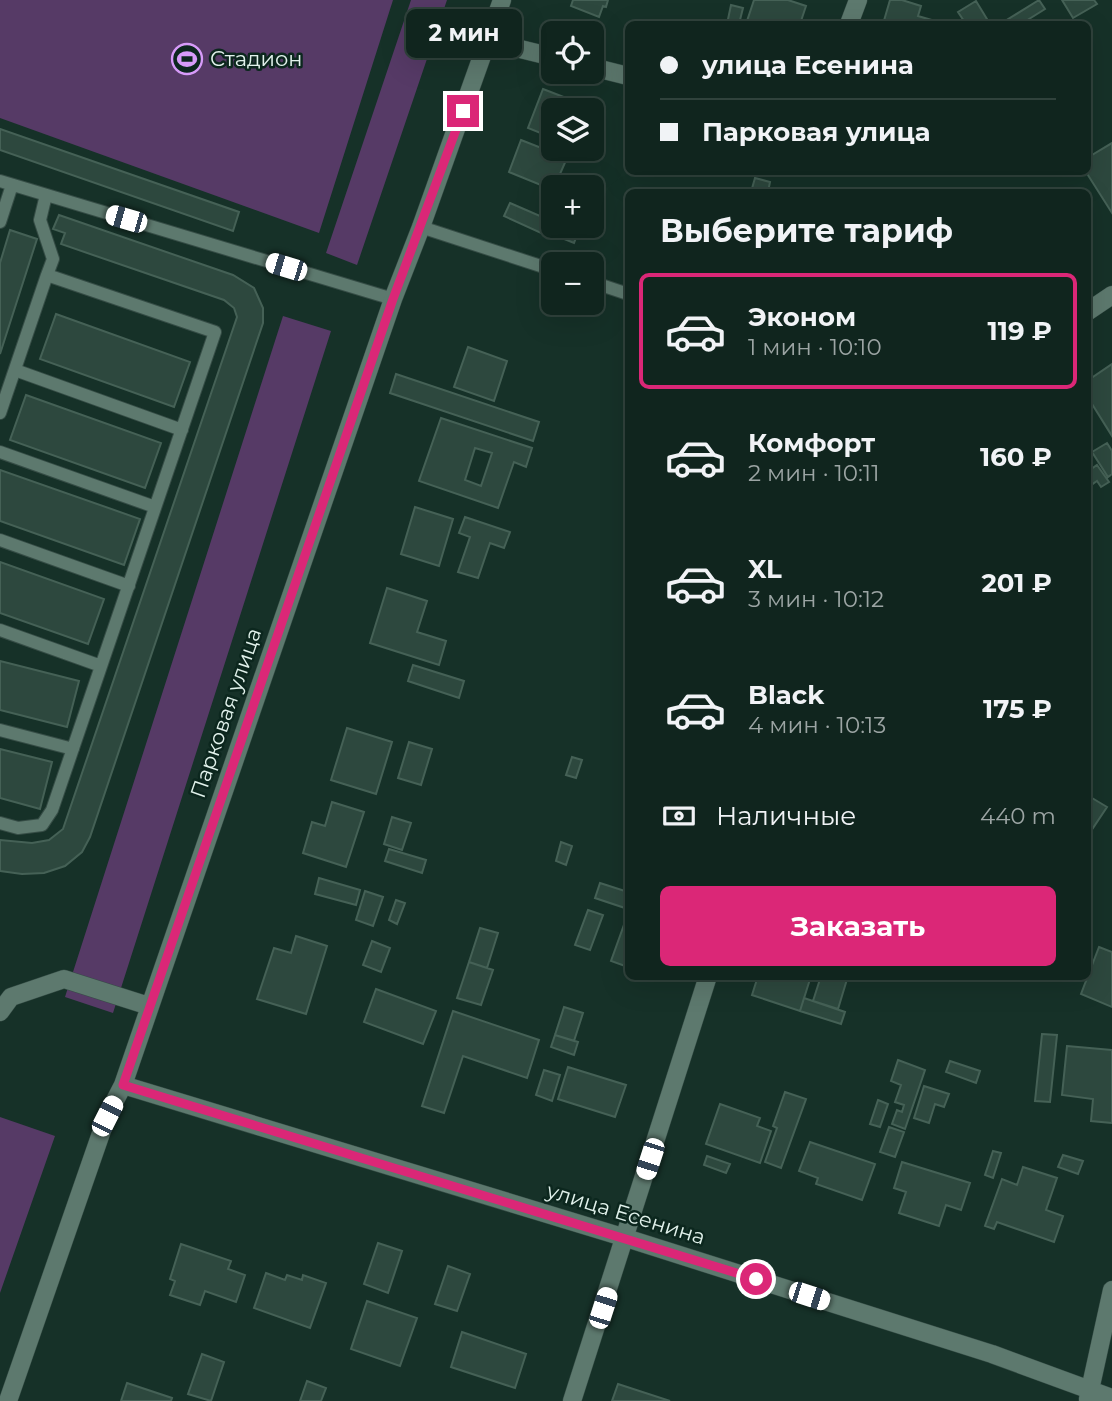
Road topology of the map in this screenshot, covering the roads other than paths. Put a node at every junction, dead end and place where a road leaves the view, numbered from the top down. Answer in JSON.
{"nodes":[{"id":1,"x":502,"y":0,"type":"edge"},
{"id":2,"x":858,"y":0,"type":"edge"},
{"id":3,"x":850,"y":21,"type":"edge"},
{"id":4,"x":488,"y":41,"type":"junction"},
{"id":5,"x":541,"y":54,"type":"edge"},
{"id":6,"x":604,"y":70,"type":"edge"},
{"id":7,"x":625,"y":75,"type":"edge"},
{"id":8,"x":6,"y":183,"type":"edge"},
{"id":9,"x":46,"y":195,"type":"junction"},
{"id":10,"x":0,"y":222,"type":"edge"},
{"id":11,"x":421,"y":228,"type":"junction"},
{"id":12,"x":541,"y":266,"type":"edge"},
{"id":13,"x":47,"y":275,"type":"junction"},
{"id":14,"x":604,"y":286,"type":"edge"},
{"id":15,"x":625,"y":293,"type":"edge"},
{"id":16,"x":1112,"y":295,"type":"edge"},
{"id":17,"x":393,"y":299,"type":"junction"},
{"id":18,"x":1091,"y":309,"type":"edge"},
{"id":19,"x":15,"y":370,"type":"junction"},
{"id":20,"x":0,"y":413,"type":"edge"},
{"id":21,"x":182,"y":430,"type":"junction"},
{"id":22,"x":0,"y":452,"type":"edge"},
{"id":23,"x":155,"y":507,"type":"junction"},
{"id":24,"x":0,"y":540,"type":"edge"},
{"id":25,"x":129,"y":586,"type":"junction"},
{"id":26,"x":0,"y":630,"type":"edge"},
{"id":27,"x":101,"y":666,"type":"junction"},
{"id":28,"x":0,"y":730,"type":"edge"},
{"id":29,"x":73,"y":749,"type":"junction"},
{"id":30,"x":0,"y":823,"type":"edge"},
{"id":31,"x":707,"y":980,"type":"edge"},
{"id":32,"x":149,"y":1006,"type":"junction"},
{"id":33,"x":0,"y":1012,"type":"edge"},
{"id":34,"x":123,"y":1085,"type":"junction"},
{"id":35,"x":626,"y":1238,"type":"junction"},
{"id":36,"x":1112,"y":1290,"type":"edge"},
{"id":37,"x":1089,"y":1395,"type":"edge"},
{"id":38,"x":1112,"y":1398,"type":"edge"},
{"id":39,"x":8,"y":1401,"type":"edge"},
{"id":40,"x":572,"y":1401,"type":"edge"}],
"edges":[{"from":1,"to":4,"type":"street","name":"Парковая улица"},
{"from":2,"to":3,"type":"street"},
{"from":4,"to":5,"type":"street"},
{"from":4,"to":11,"type":"street","name":"Парковая улица"},
{"from":6,"to":7,"type":"street"},
{"from":8,"to":9,"type":"lane"},
{"from":8,"to":10,"type":"lane"},
{"from":9,"to":13,"type":"lane"},
{"from":9,"to":17,"type":"lane"},
{"from":11,"to":12,"type":"lane"},
{"from":11,"to":17,"type":"street","name":"Парковая улица"},
{"from":13,"to":19,"type":"lane"},
{"from":13,"to":21,"type":"lane"},
{"from":14,"to":15,"type":"lane"},
{"from":16,"to":18,"type":"street"},
{"from":17,"to":32,"type":"street","name":"Парковая улица"},
{"from":19,"to":20,"type":"lane"},
{"from":19,"to":21,"type":"lane"},
{"from":21,"to":23,"type":"lane"},
{"from":22,"to":23,"type":"lane"},
{"from":23,"to":25,"type":"lane"},
{"from":24,"to":25,"type":"lane"},
{"from":25,"to":27,"type":"lane"},
{"from":26,"to":27,"type":"lane"},
{"from":27,"to":29,"type":"lane"},
{"from":28,"to":29,"type":"lane"},
{"from":29,"to":30,"type":"lane"},
{"from":31,"to":35,"type":"street"},
{"from":32,"to":33,"type":"street"},
{"from":32,"to":34,"type":"street","name":"Парковая улица"},
{"from":34,"to":35,"type":"street","name":"улица Есенина"},
{"from":34,"to":39,"type":"street","name":"Парковая улица"},
{"from":35,"to":37,"type":"street","name":"улица Есенина"},
{"from":35,"to":40,"type":"street"},
{"from":36,"to":37,"type":"street"},
{"from":37,"to":38,"type":"street","name":"улица Есенина"}]}
